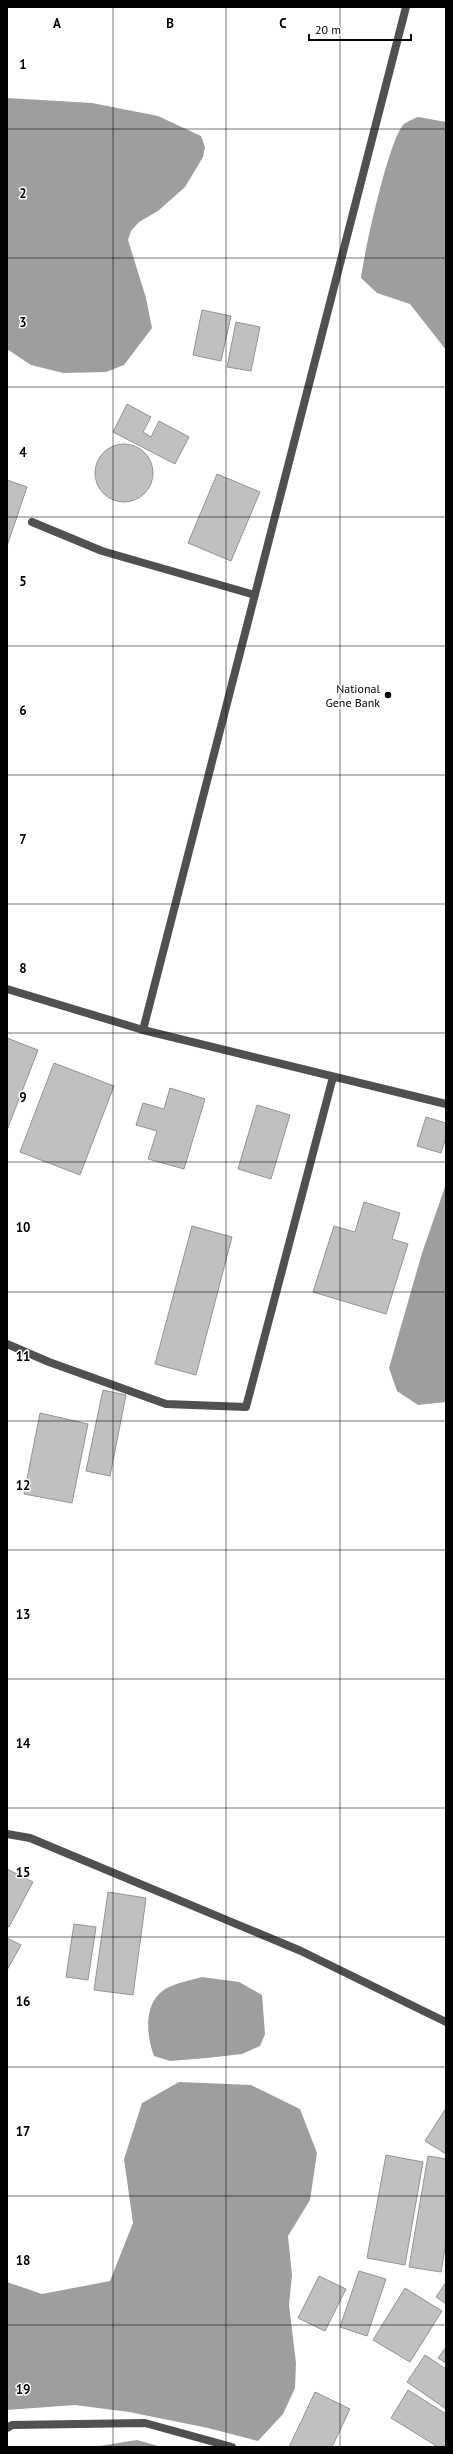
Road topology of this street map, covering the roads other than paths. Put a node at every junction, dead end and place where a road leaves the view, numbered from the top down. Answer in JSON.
{"nodes":[{"id":1,"x":406,"y":7,"type":"edge"},
{"id":2,"x":32,"y":522,"type":"dead end"},
{"id":3,"x":255,"y":595,"type":"junction"},
{"id":4,"x":7,"y":989,"type":"edge"},
{"id":5,"x":143,"y":1030,"type":"junction"},
{"id":6,"x":333,"y":1077,"type":"junction"},
{"id":7,"x":446,"y":1104,"type":"edge"},
{"id":8,"x":7,"y":1344,"type":"edge"},
{"id":9,"x":7,"y":1834,"type":"edge"},
{"id":10,"x":446,"y":2022,"type":"edge"},
{"id":11,"x":7,"y":2428,"type":"edge"},
{"id":12,"x":232,"y":2447,"type":"edge"}],
"edges":[{"from":1,"to":3,"type":"street"},
{"from":2,"to":3,"type":"street"},
{"from":3,"to":5,"type":"street"},
{"from":4,"to":5,"type":"street"},
{"from":5,"to":6,"type":"street"},
{"from":6,"to":7,"type":"street"},
{"from":6,"to":8,"type":"street"},
{"from":9,"to":10,"type":"street"},
{"from":11,"to":12,"type":"street"}]}
